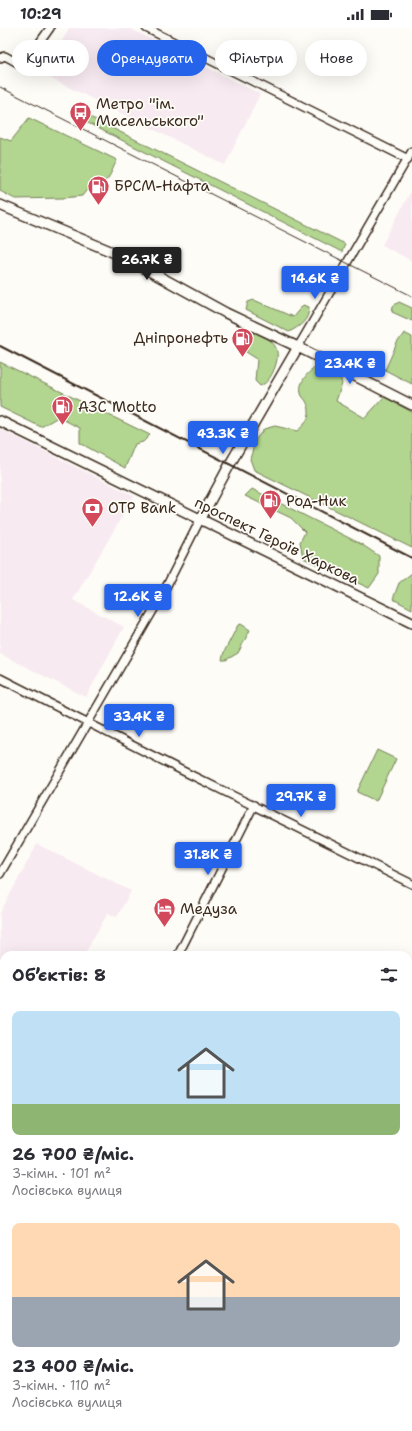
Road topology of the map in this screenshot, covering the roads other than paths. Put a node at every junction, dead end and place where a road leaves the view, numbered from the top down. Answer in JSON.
{"nodes":[{"id":1,"x":50,"y":28,"type":"edge"},
{"id":2,"x":146,"y":28,"type":"edge"},
{"id":3,"x":0,"y":58,"type":"edge"},
{"id":4,"x":412,"y":151,"type":"edge"},
{"id":5,"x":408,"y":159,"type":"junction"},
{"id":6,"x":0,"y":205,"type":"edge"},
{"id":7,"x":298,"y":347,"type":"junction"},
{"id":8,"x":412,"y":405,"type":"edge"},
{"id":9,"x":0,"y":421,"type":"edge"},
{"id":10,"x":200,"y":520,"type":"junction"},
{"id":11,"x":412,"y":623,"type":"edge"},
{"id":12,"x":0,"y":678,"type":"edge"},
{"id":13,"x":89,"y":722,"type":"junction"},
{"id":14,"x":254,"y":805,"type":"junction"},
{"id":15,"x":0,"y":874,"type":"edge"},
{"id":16,"x":412,"y":884,"type":"edge"},
{"id":17,"x":180,"y":951,"type":"edge"}],
"edges":[{"from":1,"to":3,"type":"street"},
{"from":2,"to":5,"type":"street"},
{"from":4,"to":5,"type":"street"},
{"from":5,"to":7,"type":"street"},
{"from":6,"to":7,"type":"main road"},
{"from":7,"to":8,"type":"main road"},
{"from":7,"to":10,"type":"main road"},
{"from":9,"to":10,"type":"main road","name":"проспект Героїв Харкова"},
{"from":10,"to":11,"type":"main road","name":"проспект Героїв Харкова"},
{"from":10,"to":13,"type":"street"},
{"from":12,"to":13,"type":"street"},
{"from":13,"to":14,"type":"street"},
{"from":13,"to":15,"type":"street"},
{"from":14,"to":16,"type":"street"},
{"from":14,"to":17,"type":"street"}]}
